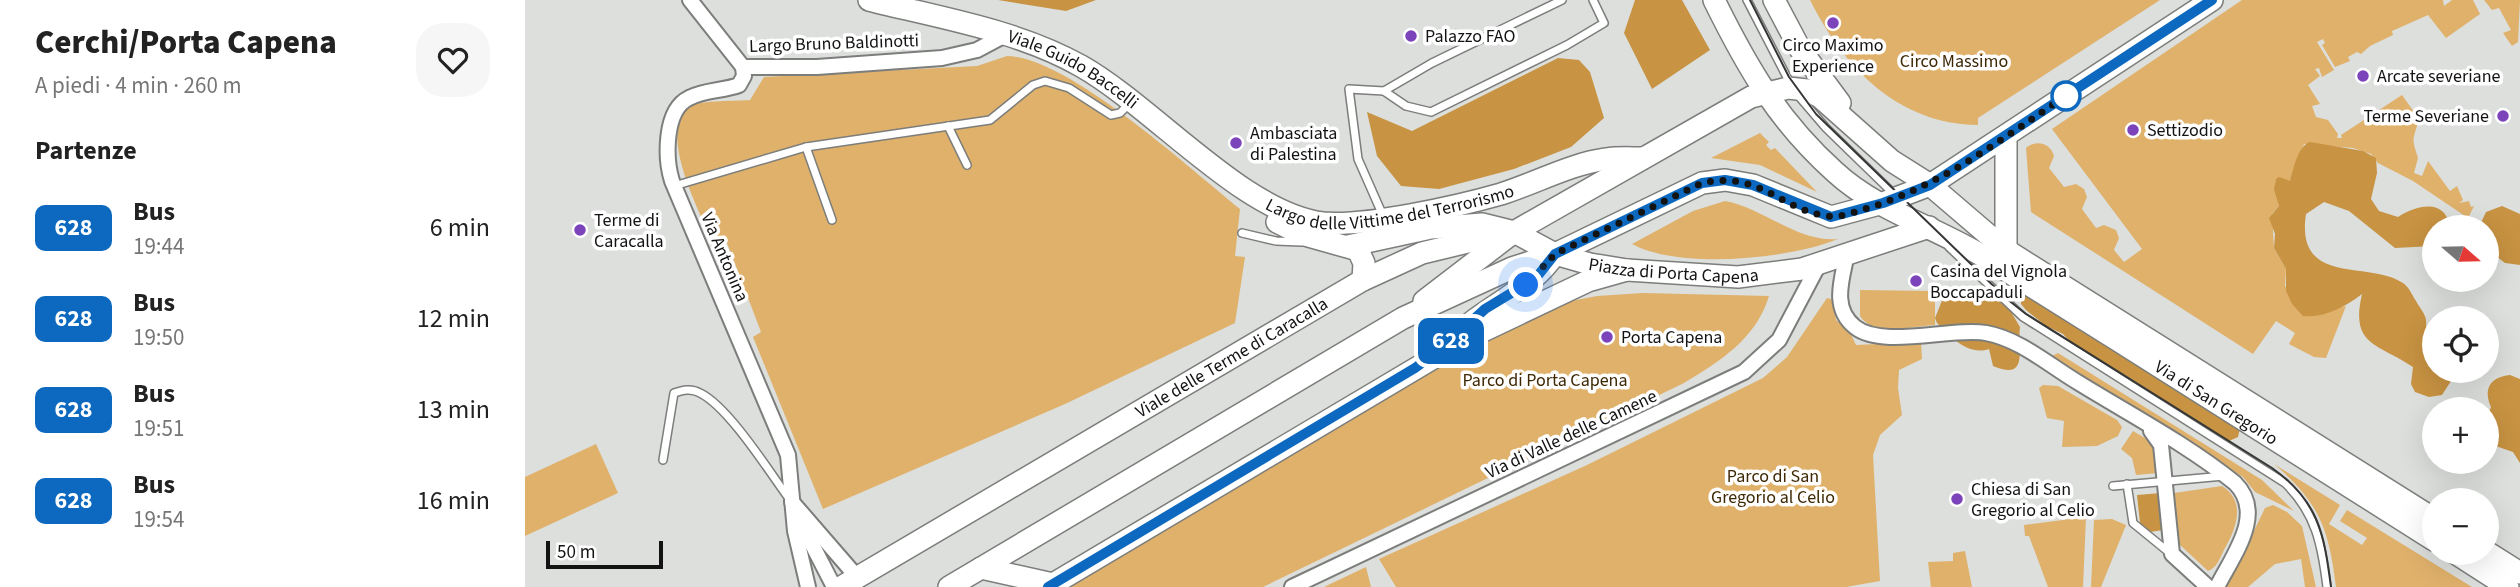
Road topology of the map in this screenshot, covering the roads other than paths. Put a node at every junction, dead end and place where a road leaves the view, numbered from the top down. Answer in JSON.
{"nodes":[{"id":1,"x":690,"y":0,"type":"edge"},
{"id":2,"x":869,"y":0,"type":"edge"},
{"id":3,"x":1562,"y":0,"type":"edge"},
{"id":4,"x":1593,"y":0,"type":"edge"},
{"id":5,"x":1714,"y":0,"type":"edge"},
{"id":6,"x":1747,"y":0,"type":"edge"},
{"id":7,"x":1774,"y":0,"type":"edge"},
{"id":8,"x":2212,"y":0,"type":"edge"},
{"id":9,"x":1007,"y":34,"type":"junction"},
{"id":10,"x":743,"y":67,"type":"junction"},
{"id":11,"x":1793,"y":88,"type":"junction"},
{"id":12,"x":1384,"y":91,"type":"junction"},
{"id":13,"x":1763,"y":92,"type":"junction"},
{"id":14,"x":1133,"y":100,"type":"junction"},
{"id":15,"x":948,"y":126,"type":"junction"},
{"id":16,"x":1860,"y":130,"type":"junction"},
{"id":17,"x":2006,"y":136,"type":"junction"},
{"id":18,"x":806,"y":147,"type":"junction"},
{"id":19,"x":1645,"y":158,"type":"junction"},
{"id":20,"x":967,"y":164,"type":"dead end"},
{"id":21,"x":1930,"y":185,"type":"junction"},
{"id":22,"x":674,"y":186,"type":"junction"},
{"id":23,"x":1249,"y":193,"type":"junction"},
{"id":24,"x":1899,"y":203,"type":"junction"},
{"id":25,"x":1384,"y":218,"type":"junction"},
{"id":26,"x":832,"y":220,"type":"dead end"},
{"id":27,"x":1929,"y":227,"type":"junction"},
{"id":28,"x":1514,"y":232,"type":"junction"},
{"id":29,"x":1243,"y":233,"type":"dead end"},
{"id":30,"x":1319,"y":239,"type":"junction"},
{"id":31,"x":1348,"y":246,"type":"junction"},
{"id":32,"x":1555,"y":254,"type":"junction"},
{"id":33,"x":1847,"y":254,"type":"junction"},
{"id":34,"x":2001,"y":257,"type":"junction"},
{"id":35,"x":1819,"y":264,"type":"junction"},
{"id":36,"x":1627,"y":270,"type":"junction"},
{"id":37,"x":1363,"y":280,"type":"junction"},
{"id":38,"x":1403,"y":318,"type":"junction"},
{"id":39,"x":1415,"y":368,"type":"junction"},
{"id":40,"x":2146,"y":424,"type":"junction"},
{"id":41,"x":663,"y":460,"type":"dead end"},
{"id":42,"x":2225,"y":476,"type":"junction"},
{"id":43,"x":2164,"y":481,"type":"junction"},
{"id":44,"x":2127,"y":484,"type":"junction"},
{"id":45,"x":2113,"y":486,"type":"dead end"},
{"id":46,"x":791,"y":501,"type":"junction"},
{"id":47,"x":2422,"y":512,"type":"edge"},
{"id":48,"x":2422,"y":532,"type":"edge"},
{"id":49,"x":2172,"y":554,"type":"junction"},
{"id":50,"x":2499,"y":560,"type":"edge"},
{"id":51,"x":2474,"y":565,"type":"edge"},
{"id":52,"x":981,"y":568,"type":"junction"},
{"id":53,"x":2520,"y":573,"type":"edge"},
{"id":54,"x":849,"y":582,"type":"edge"},
{"id":55,"x":1050,"y":586,"type":"edge"},
{"id":56,"x":808,"y":587,"type":"edge"},
{"id":57,"x":834,"y":587,"type":"edge"},
{"id":58,"x":949,"y":587,"type":"edge"},
{"id":59,"x":1292,"y":587,"type":"edge"},
{"id":60,"x":2208,"y":587,"type":"edge"},
{"id":61,"x":2217,"y":587,"type":"edge"},
{"id":62,"x":2327,"y":587,"type":"edge"},
{"id":63,"x":2508,"y":587,"type":"edge"}],
"edges":[{"from":1,"to":10,"type":"street","name":"Largo Bruno Baldinotti"},
{"from":2,"to":9,"type":"main road","name":"Viale Guido Baccelli"},
{"from":3,"to":12,"type":"lane"},
{"from":4,"to":12,"type":"lane"},
{"from":5,"to":13,"type":"main road"},
{"from":6,"to":11,"type":"lane"},
{"from":7,"to":16,"type":"main road"},
{"from":8,"to":17,"type":"main road","name":"Piazza di Porta Capena"},
{"from":9,"to":10,"type":"street","name":"Largo Bruno Baldinotti"},
{"from":9,"to":14,"type":"main road","name":"Viale Guido Baccelli"},
{"from":10,"to":22,"type":"street","name":"Via Antonina"},
{"from":11,"to":13,"type":"main road"},
{"from":11,"to":16,"type":"main road"},
{"from":11,"to":24,"type":"lane"},
{"from":12,"to":25,"type":"lane"},
{"from":13,"to":19,"type":"main road"},
{"from":13,"to":24,"type":"main road"},
{"from":14,"to":15,"type":"lane"},
{"from":14,"to":23,"type":"main road","name":"Viale Guido Baccelli"},
{"from":15,"to":18,"type":"lane"},
{"from":15,"to":20,"type":"lane"},
{"from":16,"to":21,"type":"main road"},
{"from":17,"to":21,"type":"main road","name":"Piazza di Porta Capena"},
{"from":17,"to":34,"type":"main road"},
{"from":18,"to":22,"type":"lane"},
{"from":18,"to":26,"type":"lane"},
{"from":19,"to":25,"type":"main road","name":"Largo delle Vittime del Terrorismo"},
{"from":19,"to":28,"type":"main road"},
{"from":21,"to":24,"type":"main road","name":"Piazza di Porta Capena"},
{"from":21,"to":34,"type":"main road"},
{"from":22,"to":46,"type":"street","name":"Via Antonina"},
{"from":23,"to":25,"type":"main road","name":"Largo delle Vittime del Terrorismo"},
{"from":23,"to":30,"type":"main road","name":"Largo delle Vittime del Terrorismo"},
{"from":24,"to":27,"type":"main road"},
{"from":24,"to":27,"type":"lane"},
{"from":24,"to":32,"type":"main road","name":"Piazza di Porta Capena"},
{"from":27,"to":33,"type":"main road","name":"Piazza di Porta Capena"},
{"from":27,"to":34,"type":"main road"},
{"from":27,"to":62,"type":"lane"},
{"from":28,"to":31,"type":"main road","name":"Largo delle Vittime del Terrorismo"},
{"from":28,"to":32,"type":"main road"},
{"from":28,"to":37,"type":"main road","name":"Viale delle Terme di Caracalla"},
{"from":28,"to":38,"type":"main road"},
{"from":29,"to":30,"type":"lane"},
{"from":30,"to":31,"type":"main road","name":"Largo delle Vittime del Terrorismo"},
{"from":31,"to":37,"type":"main road"},
{"from":32,"to":36,"type":"main road","name":"Piazza di Porta Capena"},
{"from":32,"to":38,"type":"main road"},
{"from":32,"to":39,"type":"main road"},
{"from":33,"to":35,"type":"main road","name":"Piazza di Porta Capena"},
{"from":33,"to":40,"type":"street"},
{"from":34,"to":47,"type":"main road","name":"Via di San Gregorio"},
{"from":34,"to":48,"type":"main road","name":"Via di San Gregorio"},
{"from":35,"to":36,"type":"main road","name":"Piazza di Porta Capena"},
{"from":35,"to":59,"type":"street","name":"Via di Valle delle Camene"},
{"from":36,"to":39,"type":"main road"},
{"from":37,"to":54,"type":"main road","name":"Viale delle Terme di Caracalla"},
{"from":38,"to":52,"type":"main road"},
{"from":39,"to":55,"type":"main road"},
{"from":40,"to":42,"type":"street"},
{"from":40,"to":43,"type":"street"},
{"from":41,"to":46,"type":"lane"},
{"from":42,"to":43,"type":"lane"},
{"from":42,"to":61,"type":"street"},
{"from":43,"to":44,"type":"lane"},
{"from":43,"to":49,"type":"street"},
{"from":44,"to":45,"type":"lane"},
{"from":44,"to":49,"type":"lane"},
{"from":46,"to":54,"type":"street"},
{"from":46,"to":56,"type":"street","name":"Via Antonina"},
{"from":46,"to":57,"type":"street"},
{"from":49,"to":60,"type":"street"},
{"from":50,"to":53,"type":"main road"},
{"from":51,"to":63,"type":"main road"},
{"from":52,"to":55,"type":"main road"},
{"from":52,"to":58,"type":"main road"}]}
